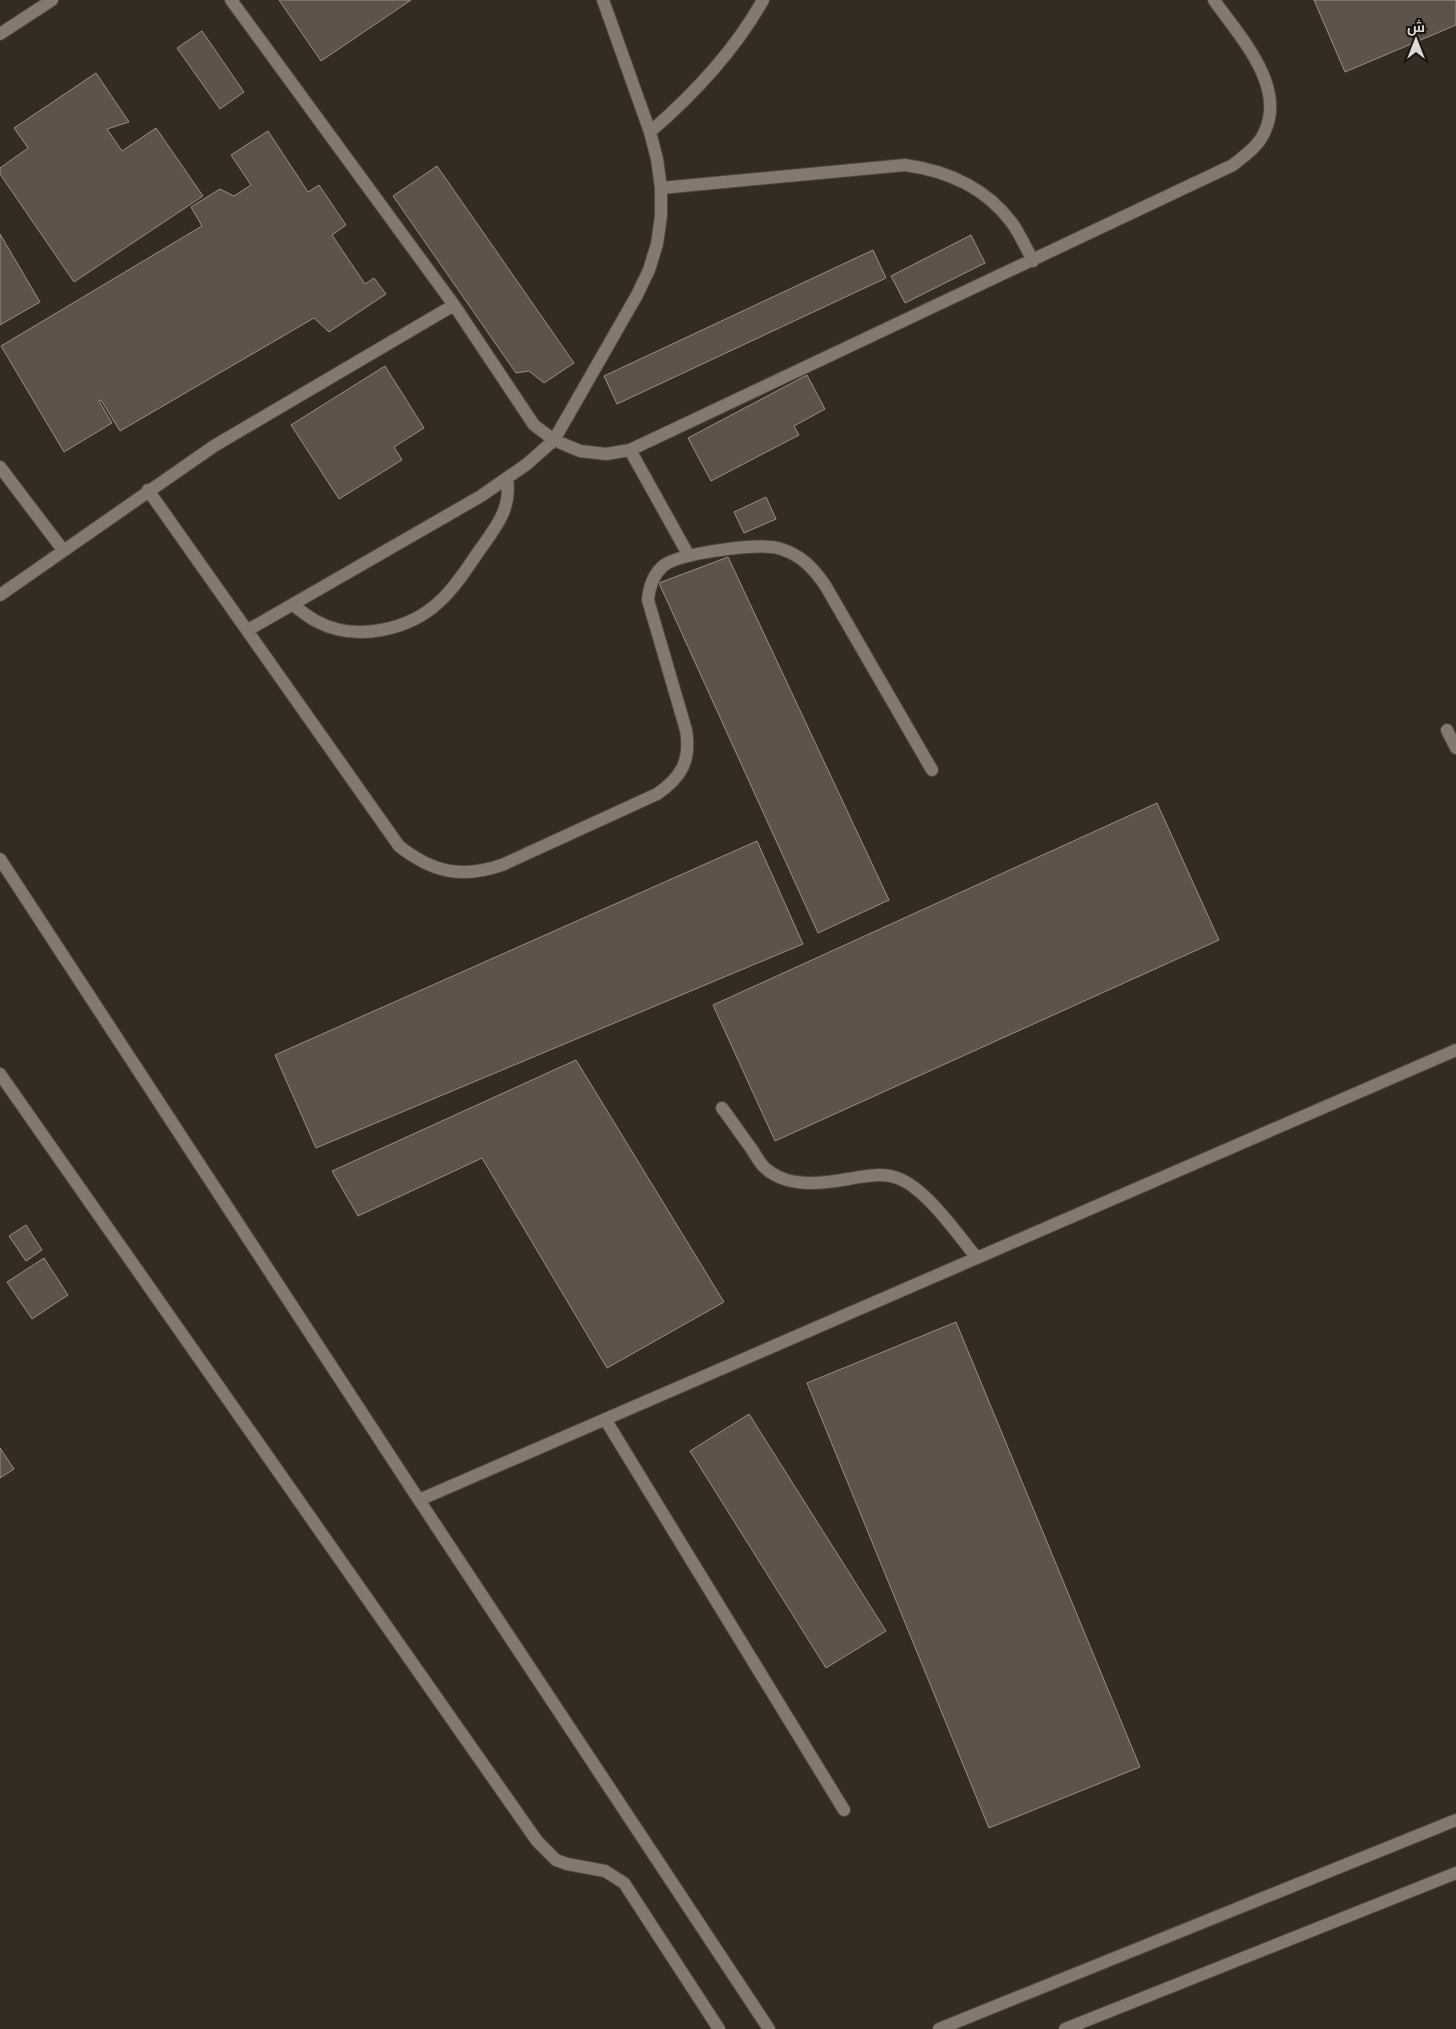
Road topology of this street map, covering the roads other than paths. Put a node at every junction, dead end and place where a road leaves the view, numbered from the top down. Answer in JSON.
{"nodes":[{"id":1,"x":52,"y":0,"type":"edge"},
{"id":2,"x":231,"y":0,"type":"edge"},
{"id":3,"x":603,"y":0,"type":"edge"},
{"id":4,"x":763,"y":0,"type":"edge"},
{"id":5,"x":1214,"y":0,"type":"edge"},
{"id":6,"x":0,"y":34,"type":"edge"},
{"id":7,"x":650,"y":132,"type":"junction"},
{"id":8,"x":661,"y":188,"type":"junction"},
{"id":9,"x":1033,"y":261,"type":"junction"},
{"id":10,"x":454,"y":305,"type":"junction"},
{"id":11,"x":554,"y":440,"type":"junction"},
{"id":12,"x":630,"y":450,"type":"junction"},
{"id":13,"x":0,"y":467,"type":"edge"},
{"id":14,"x":507,"y":479,"type":"junction"},
{"id":15,"x":148,"y":490,"type":"junction"},
{"id":16,"x":63,"y":550,"type":"junction"},
{"id":17,"x":689,"y":556,"type":"junction"},
{"id":18,"x":0,"y":595,"type":"edge"},
{"id":19,"x":293,"y":605,"type":"junction"},
{"id":20,"x":248,"y":630,"type":"junction"},
{"id":21,"x":1447,"y":730,"type":"dead end"},
{"id":22,"x":1456,"y":748,"type":"edge"},
{"id":23,"x":932,"y":770,"type":"dead end"},
{"id":24,"x":0,"y":860,"type":"edge"},
{"id":25,"x":1456,"y":1050,"type":"edge"},
{"id":26,"x":0,"y":1074,"type":"edge"},
{"id":27,"x":722,"y":1108,"type":"dead end"},
{"id":28,"x":977,"y":1258,"type":"junction"},
{"id":29,"x":605,"y":1419,"type":"junction"},
{"id":30,"x":419,"y":1500,"type":"junction"},
{"id":31,"x":844,"y":1810,"type":"dead end"},
{"id":32,"x":1456,"y":1820,"type":"edge"},
{"id":33,"x":1456,"y":1872,"type":"edge"},
{"id":34,"x":719,"y":2029,"type":"edge"},
{"id":35,"x":768,"y":2029,"type":"edge"},
{"id":36,"x":939,"y":2029,"type":"edge"},
{"id":37,"x":1065,"y":2029,"type":"edge"}],
"edges":[{"from":1,"to":6,"type":"street"},
{"from":2,"to":10,"type":"street"},
{"from":3,"to":7,"type":"street"},
{"from":4,"to":7,"type":"street"},
{"from":5,"to":9,"type":"street"},
{"from":7,"to":8,"type":"street"},
{"from":8,"to":9,"type":"street"},
{"from":8,"to":11,"type":"street"},
{"from":9,"to":12,"type":"street"},
{"from":10,"to":11,"type":"street"},
{"from":10,"to":15,"type":"street"},
{"from":11,"to":12,"type":"street"},
{"from":11,"to":14,"type":"street"},
{"from":12,"to":17,"type":"street"},
{"from":13,"to":16,"type":"street"},
{"from":14,"to":19,"type":"street"},
{"from":14,"to":19,"type":"street"},
{"from":15,"to":16,"type":"street"},
{"from":15,"to":20,"type":"street"},
{"from":16,"to":18,"type":"street"},
{"from":17,"to":20,"type":"street"},
{"from":17,"to":23,"type":"street"},
{"from":19,"to":20,"type":"street"},
{"from":21,"to":22,"type":"street"},
{"from":24,"to":30,"type":"street"},
{"from":25,"to":28,"type":"street"},
{"from":26,"to":34,"type":"street"},
{"from":27,"to":28,"type":"street"},
{"from":28,"to":29,"type":"street"},
{"from":29,"to":30,"type":"street"},
{"from":29,"to":31,"type":"street"},
{"from":30,"to":35,"type":"street"},
{"from":32,"to":36,"type":"street"},
{"from":33,"to":37,"type":"street"}]}
